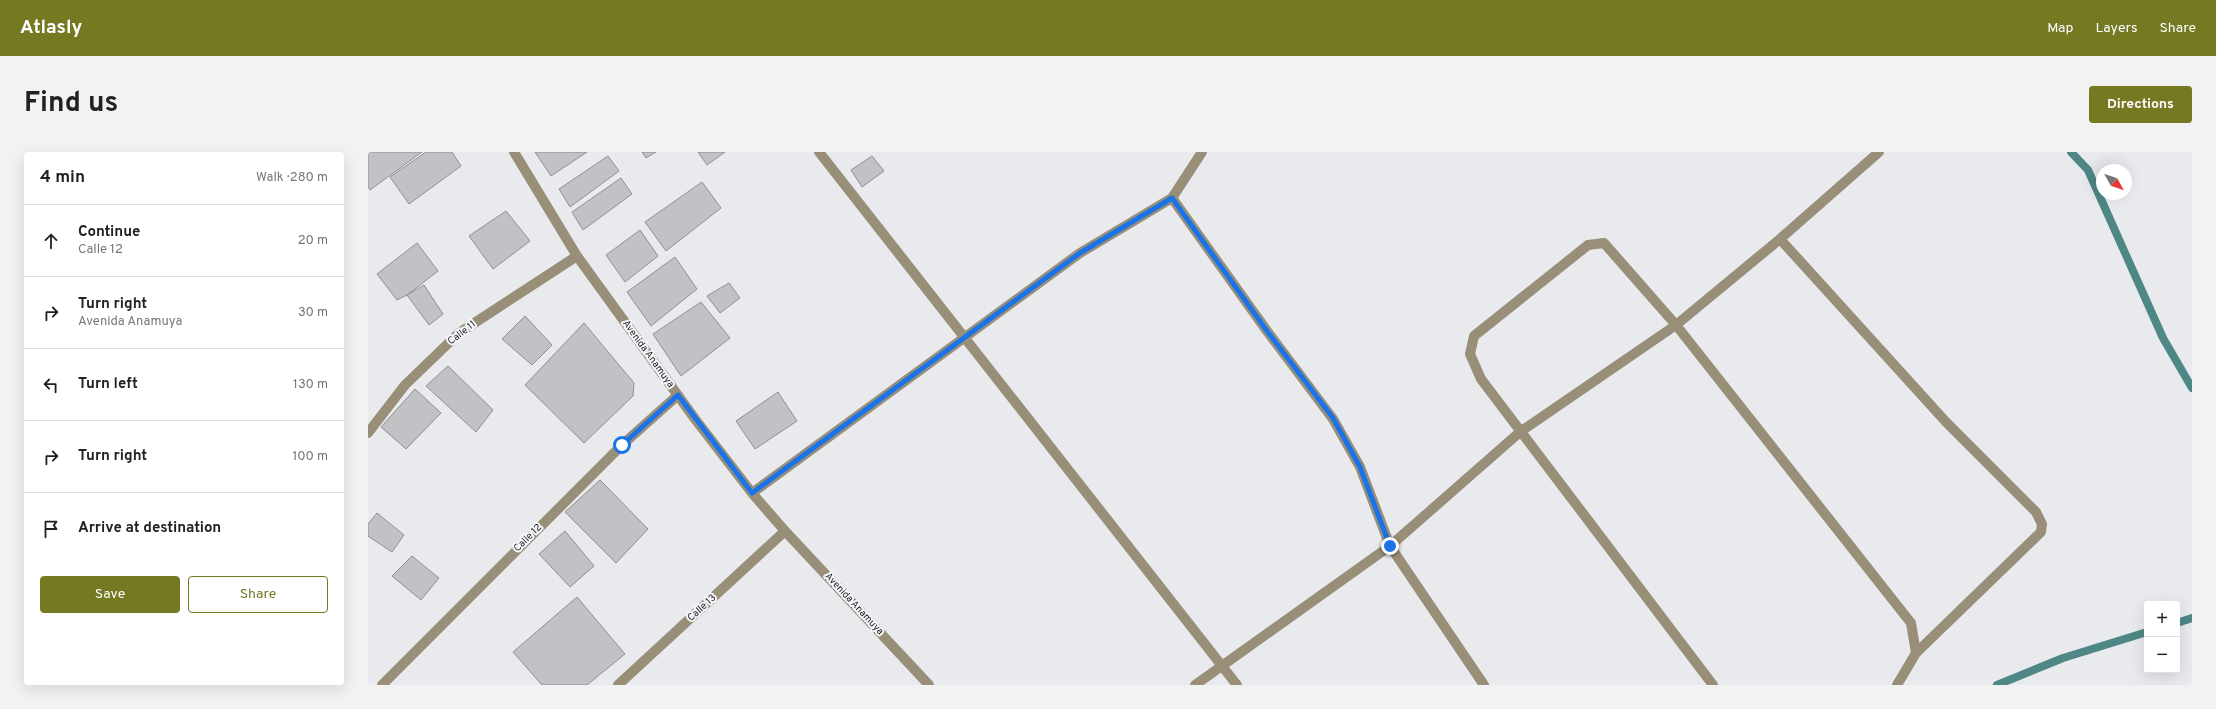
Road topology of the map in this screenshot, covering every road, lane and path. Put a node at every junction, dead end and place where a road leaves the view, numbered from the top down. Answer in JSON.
{"nodes":[{"id":1,"x":514,"y":152,"type":"edge"},
{"id":2,"x":819,"y":152,"type":"edge"},
{"id":3,"x":1202,"y":152,"type":"edge"},
{"id":4,"x":1879,"y":152,"type":"edge"},
{"id":5,"x":1172,"y":198,"type":"junction"},
{"id":6,"x":1780,"y":239,"type":"junction"},
{"id":7,"x":577,"y":256,"type":"junction"},
{"id":8,"x":1676,"y":324,"type":"junction"},
{"id":9,"x":964,"y":338,"type":"junction"},
{"id":10,"x":678,"y":395,"type":"junction"},
{"id":11,"x":1520,"y":432,"type":"junction"},
{"id":12,"x":368,"y":433,"type":"edge"},
{"id":13,"x":752,"y":493,"type":"junction"},
{"id":14,"x":785,"y":531,"type":"junction"},
{"id":15,"x":1390,"y":546,"type":"junction"},
{"id":16,"x":1916,"y":653,"type":"junction"},
{"id":17,"x":1222,"y":666,"type":"junction"},
{"id":18,"x":382,"y":685,"type":"edge"},
{"id":19,"x":618,"y":685,"type":"edge"},
{"id":20,"x":929,"y":685,"type":"edge"},
{"id":21,"x":1195,"y":685,"type":"edge"},
{"id":22,"x":1237,"y":685,"type":"edge"},
{"id":23,"x":1484,"y":685,"type":"edge"},
{"id":24,"x":1714,"y":685,"type":"edge"},
{"id":25,"x":1897,"y":685,"type":"edge"}],
"edges":[{"from":1,"to":7,"type":"street","name":"Avenida Anamuya"},
{"from":2,"to":9,"type":"street"},
{"from":3,"to":5,"type":"street"},
{"from":4,"to":6,"type":"street"},
{"from":5,"to":9,"type":"street"},
{"from":5,"to":15,"type":"street"},
{"from":6,"to":8,"type":"street"},
{"from":6,"to":16,"type":"street"},
{"from":7,"to":10,"type":"street","name":"Avenida Anamuya"},
{"from":7,"to":12,"type":"street","name":"Calle 11"},
{"from":8,"to":11,"type":"street"},
{"from":8,"to":11,"type":"street"},
{"from":8,"to":16,"type":"street"},
{"from":9,"to":13,"type":"street"},
{"from":9,"to":17,"type":"street"},
{"from":10,"to":13,"type":"street","name":"Avenida Anamuya"},
{"from":10,"to":18,"type":"street","name":"Calle 12"},
{"from":11,"to":15,"type":"street"},
{"from":11,"to":24,"type":"street"},
{"from":13,"to":14,"type":"street","name":"Avenida Anamuya"},
{"from":14,"to":19,"type":"street","name":"Calle 13"},
{"from":14,"to":20,"type":"street","name":"Avenida Anamuya"},
{"from":15,"to":17,"type":"street"},
{"from":15,"to":23,"type":"street"},
{"from":16,"to":25,"type":"street"},
{"from":17,"to":21,"type":"street"},
{"from":17,"to":22,"type":"street"}]}
